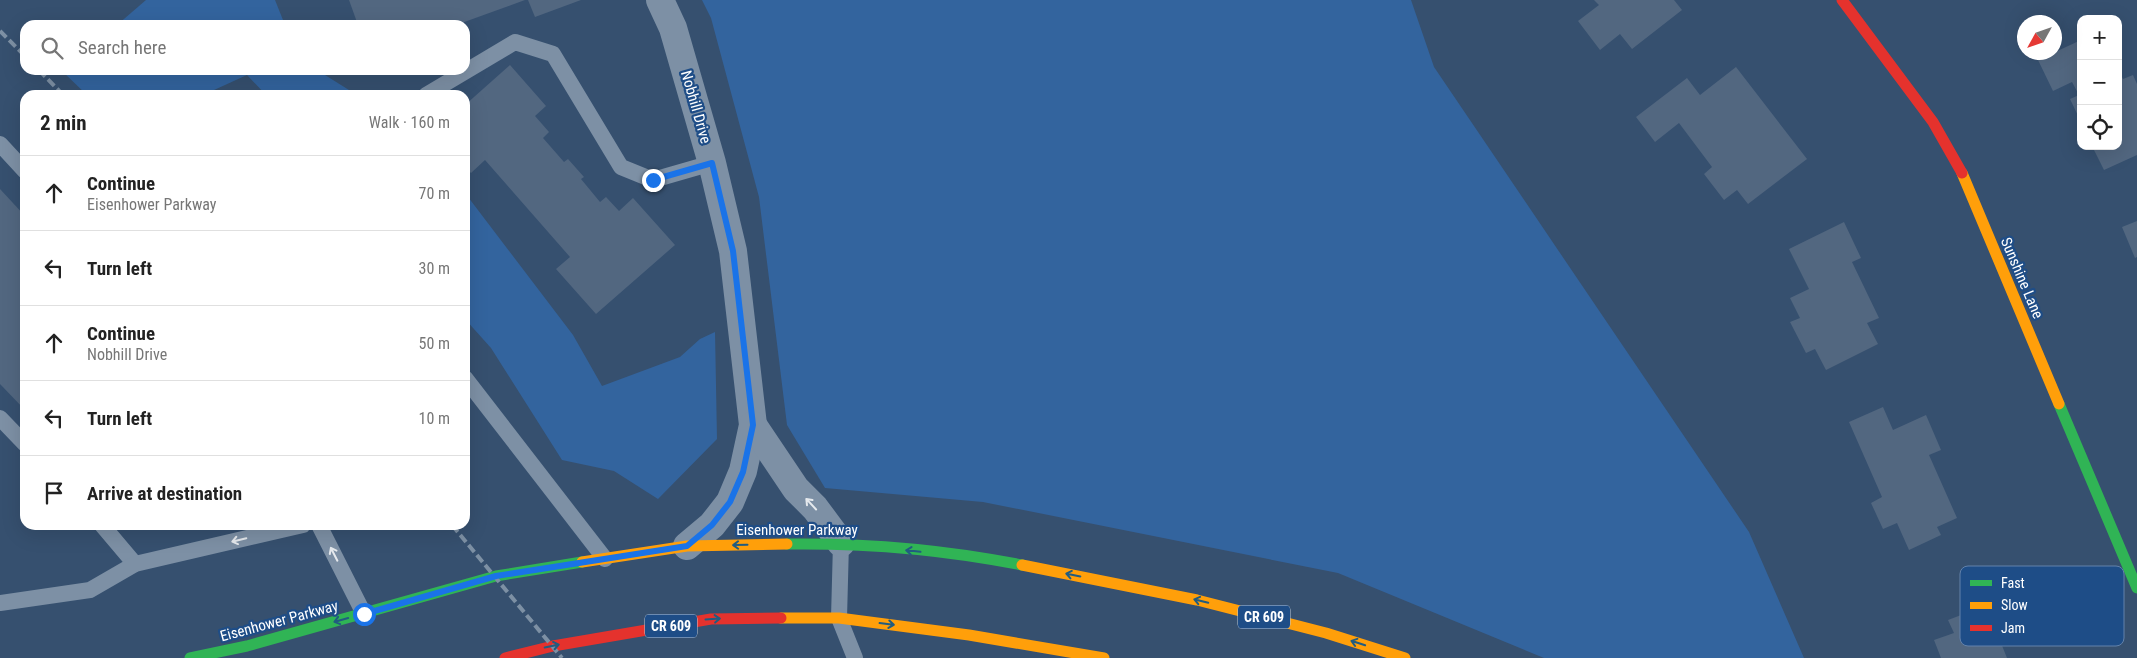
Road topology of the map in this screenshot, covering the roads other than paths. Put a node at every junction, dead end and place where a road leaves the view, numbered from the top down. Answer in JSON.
{"nodes":[{"id":1,"x":660,"y":0,"type":"edge"},
{"id":2,"x":1842,"y":0,"type":"edge"},
{"id":3,"x":470,"y":69,"type":"edge"},
{"id":4,"x":460,"y":75,"type":"edge"},
{"id":5,"x":434,"y":90,"type":"edge"},
{"id":6,"x":0,"y":144,"type":"edge"},
{"id":7,"x":712,"y":163,"type":"junction"},
{"id":8,"x":20,"y":166,"type":"edge"},
{"id":9,"x":470,"y":384,"type":"edge"},
{"id":10,"x":0,"y":418,"type":"edge"},
{"id":11,"x":753,"y":425,"type":"junction"},
{"id":12,"x":20,"y":439,"type":"edge"},
{"id":13,"x":106,"y":530,"type":"edge"},
{"id":14,"x":281,"y":530,"type":"edge"},
{"id":15,"x":322,"y":530,"type":"edge"},
{"id":16,"x":841,"y":542,"type":"junction"},
{"id":17,"x":687,"y":546,"type":"junction"},
{"id":18,"x":605,"y":559,"type":"junction"},
{"id":19,"x":135,"y":564,"type":"junction"},
{"id":20,"x":2137,"y":588,"type":"edge"},
{"id":21,"x":0,"y":603,"type":"edge"},
{"id":22,"x":364,"y":614,"type":"junction"},
{"id":23,"x":839,"y":618,"type":"junction"},
{"id":24,"x":190,"y":658,"type":"edge"},
{"id":25,"x":505,"y":658,"type":"edge"},
{"id":26,"x":854,"y":658,"type":"edge"},
{"id":27,"x":1104,"y":658,"type":"edge"},
{"id":28,"x":1404,"y":658,"type":"edge"}],
"edges":[{"from":1,"to":7,"type":"street","name":"Nobhill Drive"},
{"from":2,"to":20,"type":"main road","name":"Sunshine Lane"},
{"from":3,"to":7,"type":"lane"},
{"from":4,"to":5,"type":"lane"},
{"from":6,"to":8,"type":"lane"},
{"from":7,"to":11,"type":"street","name":"Nobhill Drive"},
{"from":9,"to":18,"type":"lane"},
{"from":10,"to":12,"type":"lane"},
{"from":16,"to":11,"type":"street","one_way":true},
{"from":11,"to":17,"type":"street"},
{"from":13,"to":19,"type":"lane"},
{"from":14,"to":19,"type":"lane","one_way":true},
{"from":22,"to":15,"type":"lane","one_way":true},
{"from":16,"to":17,"type":"main road","name":"Eisenhower Parkway","number":"CR 609","one_way":true},
{"from":16,"to":23,"type":"lane"},
{"from":28,"to":16,"type":"main road","name":"Eisenhower Parkway","number":"CR 609","one_way":true},
{"from":17,"to":18,"type":"main road","name":"Eisenhower Parkway","number":"CR 609"},
{"from":18,"to":22,"type":"main road","name":"Eisenhower Parkway","number":"CR 609"},
{"from":19,"to":21,"type":"lane"},
{"from":22,"to":24,"type":"main road","name":"Eisenhower Parkway","number":"CR 609","one_way":true},
{"from":25,"to":23,"type":"main road","number":"CR 609","one_way":true},
{"from":23,"to":26,"type":"lane"},
{"from":23,"to":27,"type":"main road","number":"CR 609","one_way":true}]}
